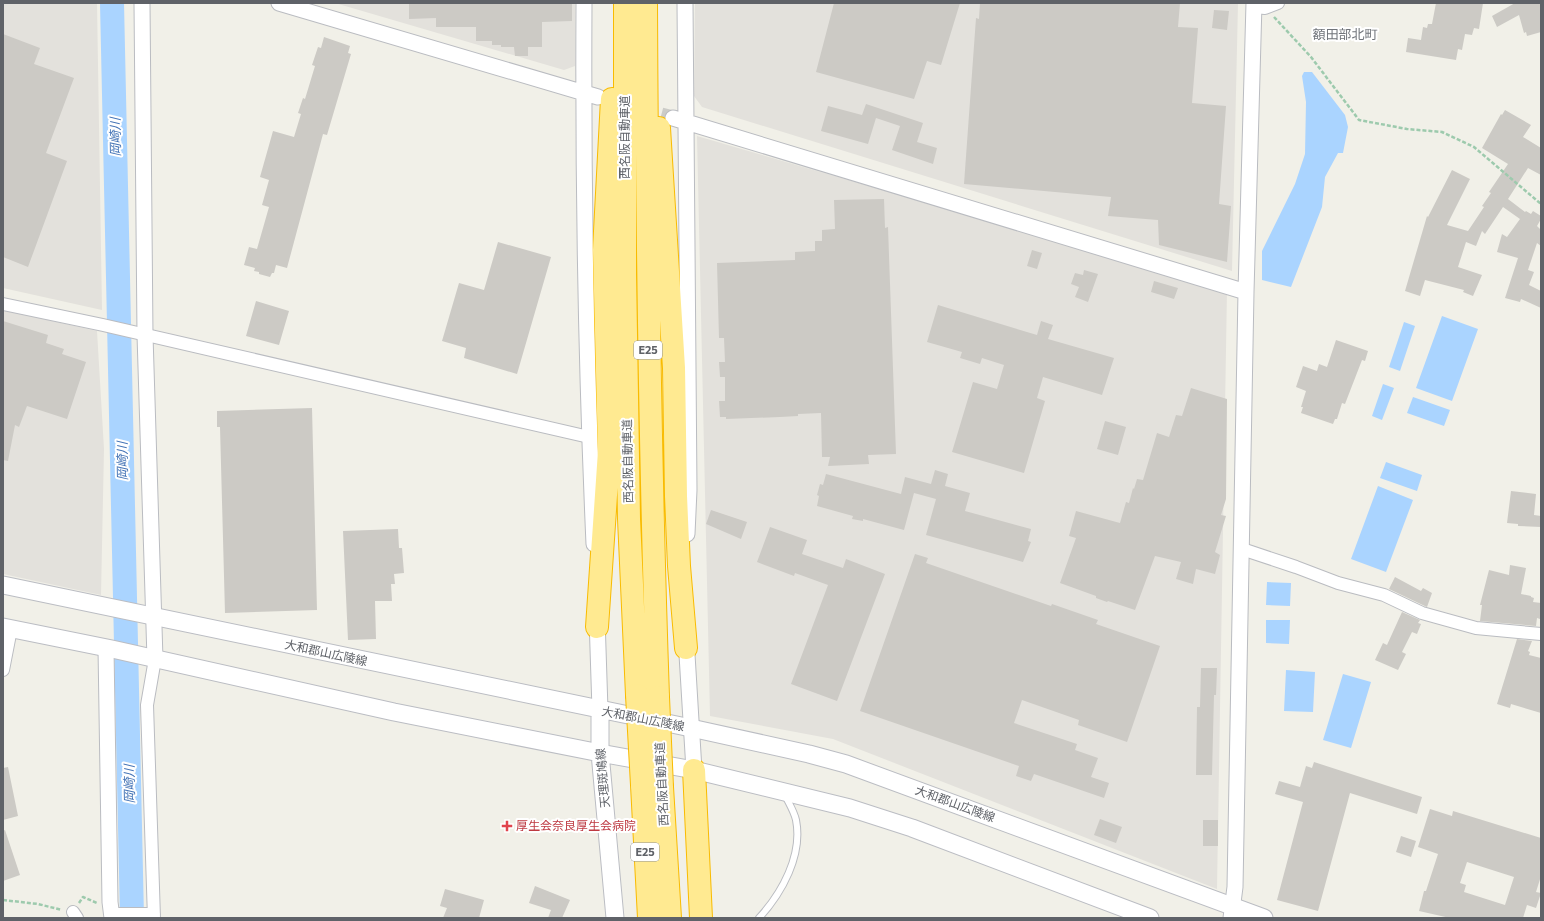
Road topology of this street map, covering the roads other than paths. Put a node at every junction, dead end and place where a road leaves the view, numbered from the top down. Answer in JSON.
{"nodes":[{"id":1,"x":142,"y":3,"type":"edge"},
{"id":2,"x":279,"y":3,"type":"edge"},
{"id":3,"x":584,"y":3,"type":"edge"},
{"id":4,"x":616,"y":3,"type":"edge"},
{"id":5,"x":625,"y":3,"type":"edge"},
{"id":6,"x":646,"y":3,"type":"edge"},
{"id":7,"x":650,"y":3,"type":"edge"},
{"id":8,"x":685,"y":3,"type":"edge"},
{"id":9,"x":1278,"y":3,"type":"edge"},
{"id":10,"x":1258,"y":6,"type":"edge"},
{"id":11,"x":591,"y":95,"type":"junction"},
{"id":12,"x":679,"y":120,"type":"junction"},
{"id":13,"x":1246,"y":292,"type":"junction"},
{"id":14,"x":3,"y":304,"type":"edge"},
{"id":15,"x":142,"y":334,"type":"junction"},
{"id":16,"x":589,"y":437,"type":"junction"},
{"id":17,"x":1242,"y":550,"type":"junction"},
{"id":18,"x":3,"y":584,"type":"edge"},
{"id":19,"x":150,"y":616,"type":"junction"},
{"id":20,"x":598,"y":627,"type":"junction"},
{"id":21,"x":7,"y":628,"type":"edge"},
{"id":22,"x":1541,"y":634,"type":"edge"},
{"id":23,"x":686,"y":648,"type":"junction"},
{"id":24,"x":109,"y":649,"type":"junction"},
{"id":25,"x":151,"y":658,"type":"junction"},
{"id":26,"x":3,"y":670,"type":"edge"},
{"id":27,"x":647,"y":696,"type":"junction"},
{"id":28,"x":600,"y":710,"type":"junction"},
{"id":29,"x":691,"y":728,"type":"junction"},
{"id":30,"x":600,"y":754,"type":"junction"},
{"id":31,"x":694,"y":770,"type":"junction"},
{"id":32,"x":652,"y":786,"type":"junction"},
{"id":33,"x":784,"y":792,"type":"junction"},
{"id":34,"x":1232,"y":912,"type":"edge"},
{"id":35,"x":112,"y":916,"type":"edge"},
{"id":36,"x":154,"y":916,"type":"edge"},
{"id":37,"x":615,"y":918,"type":"edge"},
{"id":38,"x":647,"y":918,"type":"edge"},
{"id":39,"x":670,"y":918,"type":"edge"},
{"id":40,"x":701,"y":918,"type":"edge"},
{"id":41,"x":759,"y":918,"type":"edge"},
{"id":42,"x":1150,"y":918,"type":"edge"},
{"id":43,"x":1264,"y":918,"type":"edge"}],
"edges":[{"from":1,"to":15,"type":"street"},
{"from":2,"to":11,"type":"street"},
{"from":3,"to":11,"type":"street"},
{"from":4,"to":20,"type":"highway"},
{"from":5,"to":27,"type":"highway","name":"西名阪自動車道","number":"E25"},
{"from":6,"to":27,"type":"highway","name":"西名阪自動車道","number":"E25"},
{"from":7,"to":23,"type":"highway"},
{"from":8,"to":12,"type":"street"},
{"from":9,"to":10,"type":"street"},
{"from":10,"to":13,"type":"street"},
{"from":11,"to":16,"type":"street"},
{"from":12,"to":13,"type":"street"},
{"from":12,"to":23,"type":"street"},
{"from":13,"to":17,"type":"street"},
{"from":14,"to":15,"type":"street"},
{"from":15,"to":16,"type":"street"},
{"from":15,"to":19,"type":"street"},
{"from":16,"to":20,"type":"street"},
{"from":17,"to":22,"type":"street"},
{"from":17,"to":34,"type":"street"},
{"from":18,"to":19,"type":"main road","name":"大和郡山広陵線"},
{"from":19,"to":25,"type":"street"},
{"from":19,"to":28,"type":"main road","name":"大和郡山広陵線"},
{"from":20,"to":28,"type":"street"},
{"from":21,"to":24,"type":"main road"},
{"from":21,"to":26,"type":"street"},
{"from":23,"to":29,"type":"street"},
{"from":24,"to":25,"type":"main road"},
{"from":24,"to":35,"type":"street"},
{"from":25,"to":30,"type":"main road"},
{"from":25,"to":36,"type":"street"},
{"from":27,"to":32,"type":"highway","name":"西名阪自動車道","number":"E25","bridge":true},
{"from":28,"to":29,"type":"main road","name":"大和郡山広陵線"},
{"from":28,"to":30,"type":"main road","name":"天理斑鳩線"},
{"from":29,"to":31,"type":"street"},
{"from":29,"to":34,"type":"main road","name":"大和郡山広陵線"},
{"from":30,"to":31,"type":"main road"},
{"from":30,"to":37,"type":"main road","name":"天理斑鳩線"},
{"from":31,"to":33,"type":"main road"},
{"from":31,"to":40,"type":"highway"},
{"from":32,"to":38,"type":"highway","name":"西名阪自動車道","number":"E25"},
{"from":32,"to":39,"type":"highway","name":"西名阪自動車道","number":"E25"},
{"from":33,"to":41,"type":"lane"},
{"from":33,"to":42,"type":"main road"},
{"from":34,"to":43,"type":"main road","name":"大和郡山広陵線"},
{"from":35,"to":36,"type":"street"}]}
